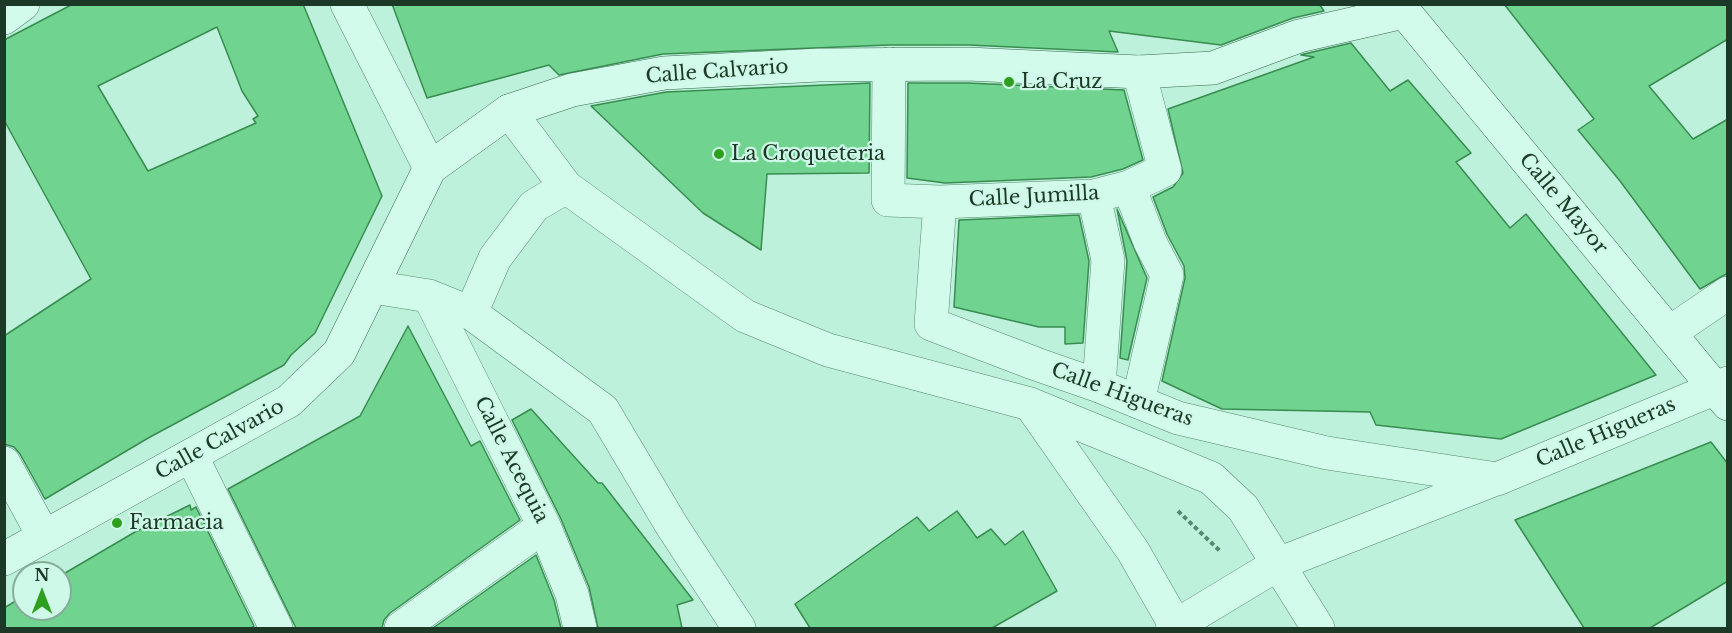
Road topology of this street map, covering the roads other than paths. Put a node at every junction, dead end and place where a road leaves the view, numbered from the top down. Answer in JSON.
{"nodes":[{"id":1,"x":23,"y":4,"type":"edge"},
{"id":2,"x":347,"y":4,"type":"edge"},
{"id":3,"x":1407,"y":7,"type":"edge"},
{"id":4,"x":4,"y":18,"type":"edge"},
{"id":5,"x":889,"y":64,"type":"junction"},
{"id":6,"x":1139,"y":72,"type":"junction"},
{"id":7,"x":508,"y":111,"type":"junction"},
{"id":8,"x":430,"y":168,"type":"junction"},
{"id":9,"x":566,"y":187,"type":"junction"},
{"id":10,"x":1129,"y":187,"type":"junction"},
{"id":11,"x":1094,"y":196,"type":"junction"},
{"id":12,"x":940,"y":202,"type":"junction"},
{"id":13,"x":373,"y":287,"type":"junction"},
{"id":14,"x":1728,"y":293,"type":"edge"},
{"id":15,"x":429,"y":296,"type":"junction"},
{"id":16,"x":471,"y":313,"type":"junction"},
{"id":17,"x":1669,"y":333,"type":"junction"},
{"id":18,"x":1099,"y":386,"type":"junction"},
{"id":19,"x":1723,"y":391,"type":"edge"},
{"id":20,"x":1138,"y":402,"type":"junction"},
{"id":21,"x":1030,"y":404,"type":"junction"},
{"id":22,"x":192,"y":457,"type":"junction"},
{"id":23,"x":4,"y":463,"type":"edge"},
{"id":24,"x":1497,"y":479,"type":"junction"},
{"id":25,"x":544,"y":526,"type":"junction"},
{"id":26,"x":43,"y":536,"type":"junction"},
{"id":27,"x":4,"y":559,"type":"edge"},
{"id":28,"x":1278,"y":564,"type":"junction"},
{"id":29,"x":268,"y":625,"type":"edge"},
{"id":30,"x":401,"y":628,"type":"edge"},
{"id":31,"x":580,"y":628,"type":"edge"},
{"id":32,"x":738,"y":628,"type":"edge"},
{"id":33,"x":1175,"y":628,"type":"edge"},
{"id":34,"x":1318,"y":628,"type":"edge"}],
"edges":[{"from":1,"to":4,"type":"street"},
{"from":2,"to":8,"type":"street"},
{"from":3,"to":6,"type":"street","name":"Calle Calvario"},
{"from":3,"to":17,"type":"street","name":"Calle Mayor"},
{"from":5,"to":6,"type":"street","name":"Calle Calvario"},
{"from":5,"to":7,"type":"street","name":"Calle Calvario"},
{"from":5,"to":12,"type":"street"},
{"from":6,"to":10,"type":"street","name":"Calle Jumilla"},
{"from":7,"to":8,"type":"street","name":"Calle Calvario"},
{"from":7,"to":9,"type":"street"},
{"from":8,"to":13,"type":"street","name":"Calle Calvario"},
{"from":9,"to":16,"type":"street"},
{"from":9,"to":21,"type":"street"},
{"from":10,"to":11,"type":"street","name":"Calle Jumilla"},
{"from":10,"to":20,"type":"street"},
{"from":11,"to":12,"type":"street","name":"Calle Jumilla"},
{"from":11,"to":18,"type":"street"},
{"from":12,"to":18,"type":"street","name":"Calle Higueras"},
{"from":13,"to":15,"type":"street"},
{"from":13,"to":22,"type":"street","name":"Calle Calvario"},
{"from":14,"to":17,"type":"street"},
{"from":15,"to":16,"type":"street"},
{"from":15,"to":25,"type":"street","name":"Calle Acequia"},
{"from":16,"to":32,"type":"street"},
{"from":17,"to":19,"type":"street","name":"Calle Mayor"},
{"from":18,"to":20,"type":"street","name":"Calle Higueras"},
{"from":19,"to":24,"type":"street","name":"Calle Higueras"},
{"from":20,"to":24,"type":"street","name":"Calle Higueras"},
{"from":21,"to":28,"type":"street"},
{"from":21,"to":33,"type":"street"},
{"from":22,"to":26,"type":"street","name":"Calle Calvario"},
{"from":22,"to":29,"type":"street"},
{"from":23,"to":26,"type":"street"},
{"from":24,"to":28,"type":"street"},
{"from":25,"to":30,"type":"street"},
{"from":25,"to":31,"type":"street","name":"Calle Acequia"},
{"from":26,"to":27,"type":"street","name":"Calle Calvario"},
{"from":28,"to":33,"type":"street"},
{"from":28,"to":34,"type":"street"}]}
